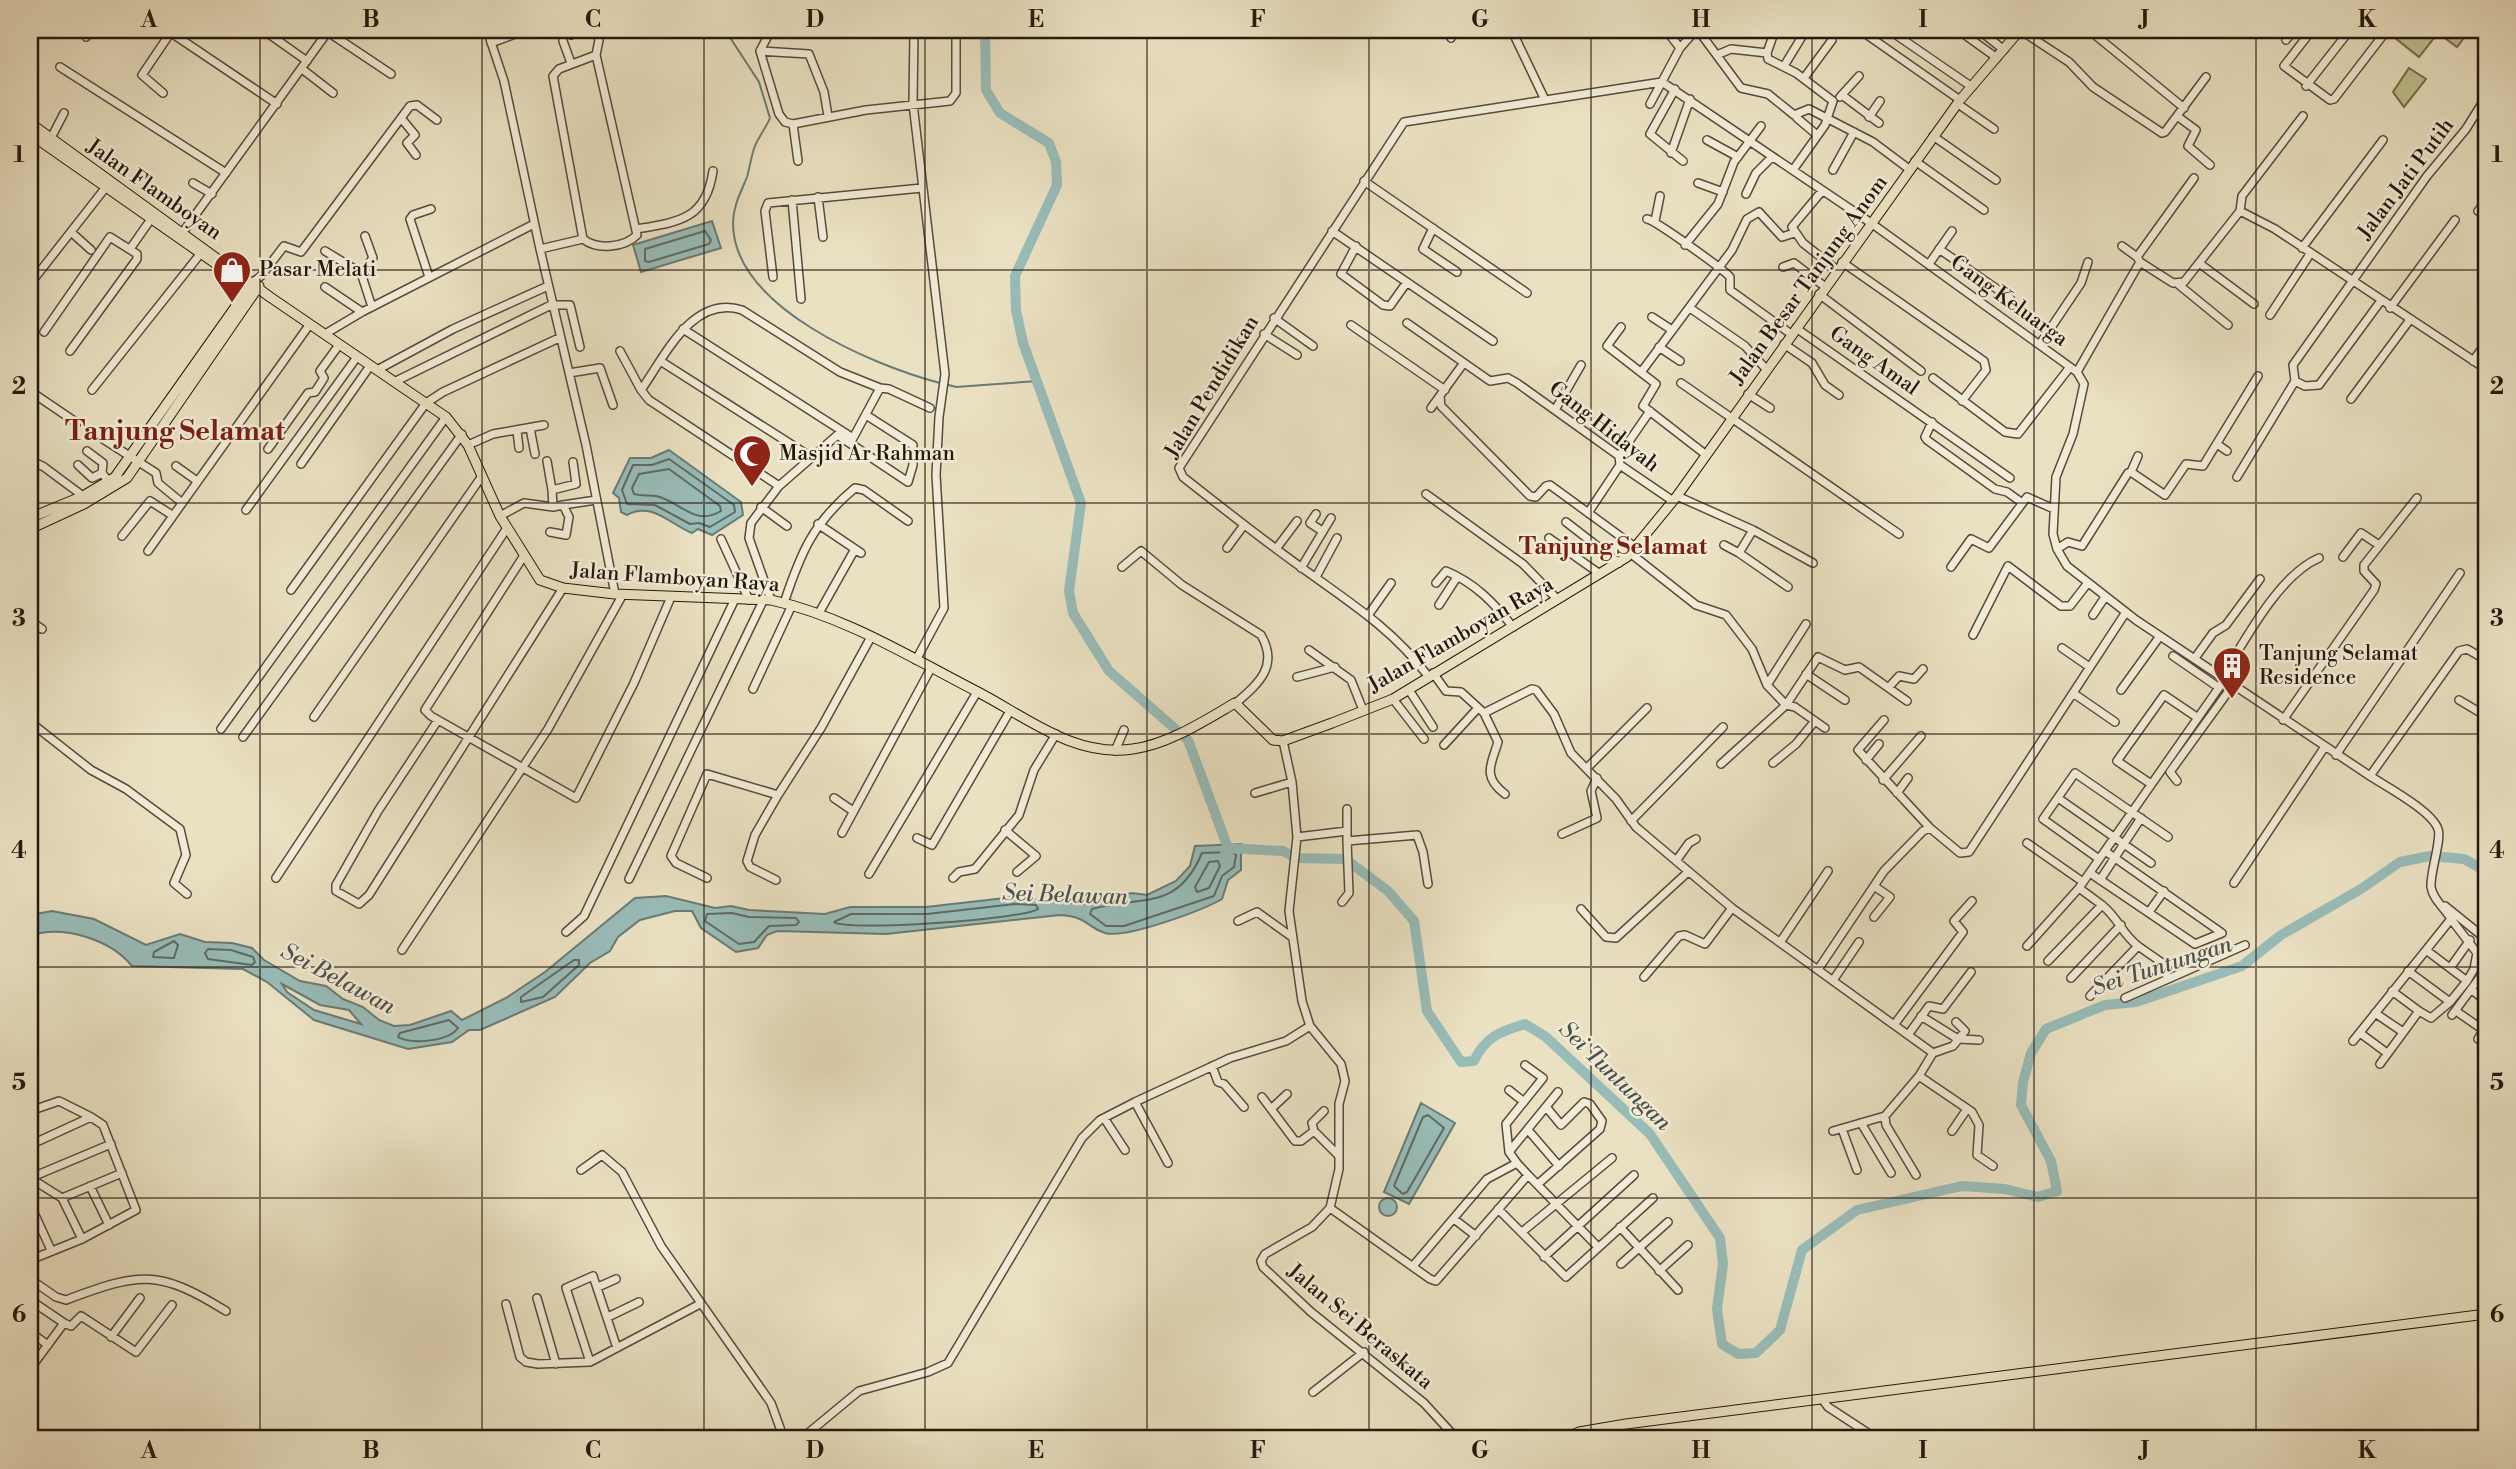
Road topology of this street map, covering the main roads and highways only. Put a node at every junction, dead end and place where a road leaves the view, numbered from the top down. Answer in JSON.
{"nodes":[{"id":1,"x":2020,"y":30,"type":"edge"},
{"id":2,"x":30,"y":123,"type":"edge"},
{"id":3,"x":36,"y":135,"type":"edge"},
{"id":4,"x":255,"y":284,"type":"junction"},
{"id":5,"x":135,"y":460,"type":"junction"},
{"id":6,"x":30,"y":518,"type":"edge"},
{"id":7,"x":30,"y":529,"type":"edge"},
{"id":8,"x":1633,"y":550,"type":"joint"},
{"id":9,"x":2486,"y":1314,"type":"edge"},
{"id":10,"x":1562,"y":1439,"type":"edge"}],
"edges":[{"from":1,"to":8,"type":"main road","name":"Jalan Besar Tanjung Anom"},
{"from":2,"to":3,"type":"main road","name":"Jalan Flamboyan"},
{"from":3,"to":4,"type":"main road","name":"Jalan Flamboyan"},
{"from":3,"to":4,"type":"main road","name":"Jalan Flamboyan"},
{"from":4,"to":5,"type":"main road"},
{"from":4,"to":8,"type":"main road","name":"Jalan Flamboyan Raya"},
{"from":5,"to":6,"type":"main road"},
{"from":5,"to":7,"type":"main road"},
{"from":9,"to":10,"type":"main road"}]}
